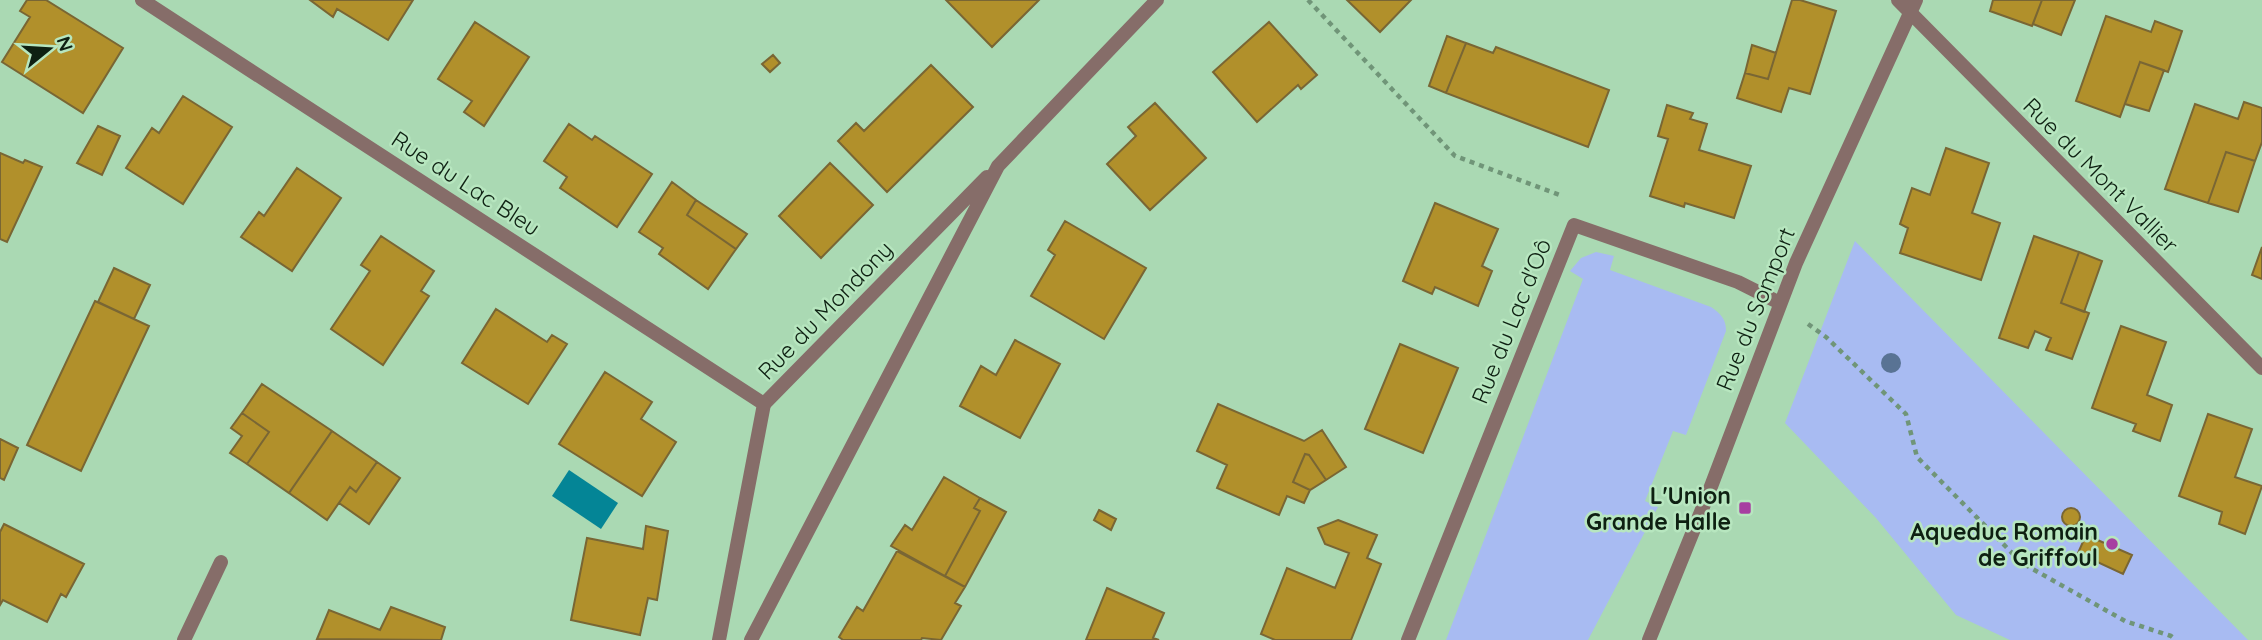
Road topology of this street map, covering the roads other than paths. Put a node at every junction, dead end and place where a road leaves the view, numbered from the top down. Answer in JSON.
{"nodes":[{"id":1,"x":142,"y":0,"type":"edge"},
{"id":2,"x":1157,"y":0,"type":"edge"},
{"id":3,"x":1898,"y":0,"type":"edge"},
{"id":4,"x":1913,"y":6,"type":"edge"},
{"id":5,"x":998,"y":166,"type":"junction"},
{"id":6,"x":1780,"y":303,"type":"junction"},
{"id":7,"x":2262,"y":368,"type":"edge"},
{"id":8,"x":764,"y":404,"type":"junction"},
{"id":9,"x":221,"y":562,"type":"dead end"},
{"id":10,"x":184,"y":640,"type":"edge"},
{"id":11,"x":719,"y":640,"type":"edge"},
{"id":12,"x":751,"y":640,"type":"edge"},
{"id":13,"x":1408,"y":640,"type":"edge"},
{"id":14,"x":1649,"y":640,"type":"edge"}],
"edges":[{"from":1,"to":8,"type":"street","name":"Rue du Lac Bleu"},
{"from":2,"to":5,"type":"street","name":"Rue du Mondony"},
{"from":3,"to":4,"type":"street"},
{"from":4,"to":6,"type":"street","name":"Rue du Somport"},
{"from":4,"to":7,"type":"street","name":"Rue du Mont Vallier"},
{"from":5,"to":8,"type":"street","name":"Rue du Mondony"},
{"from":5,"to":12,"type":"street","name":"Rue du Mondony"},
{"from":6,"to":13,"type":"street","name":"Rue du Lac d'Oô"},
{"from":6,"to":14,"type":"street","name":"Rue du Somport"},
{"from":8,"to":11,"type":"street","name":"Rue du Mondony"},
{"from":9,"to":10,"type":"street"}]}
